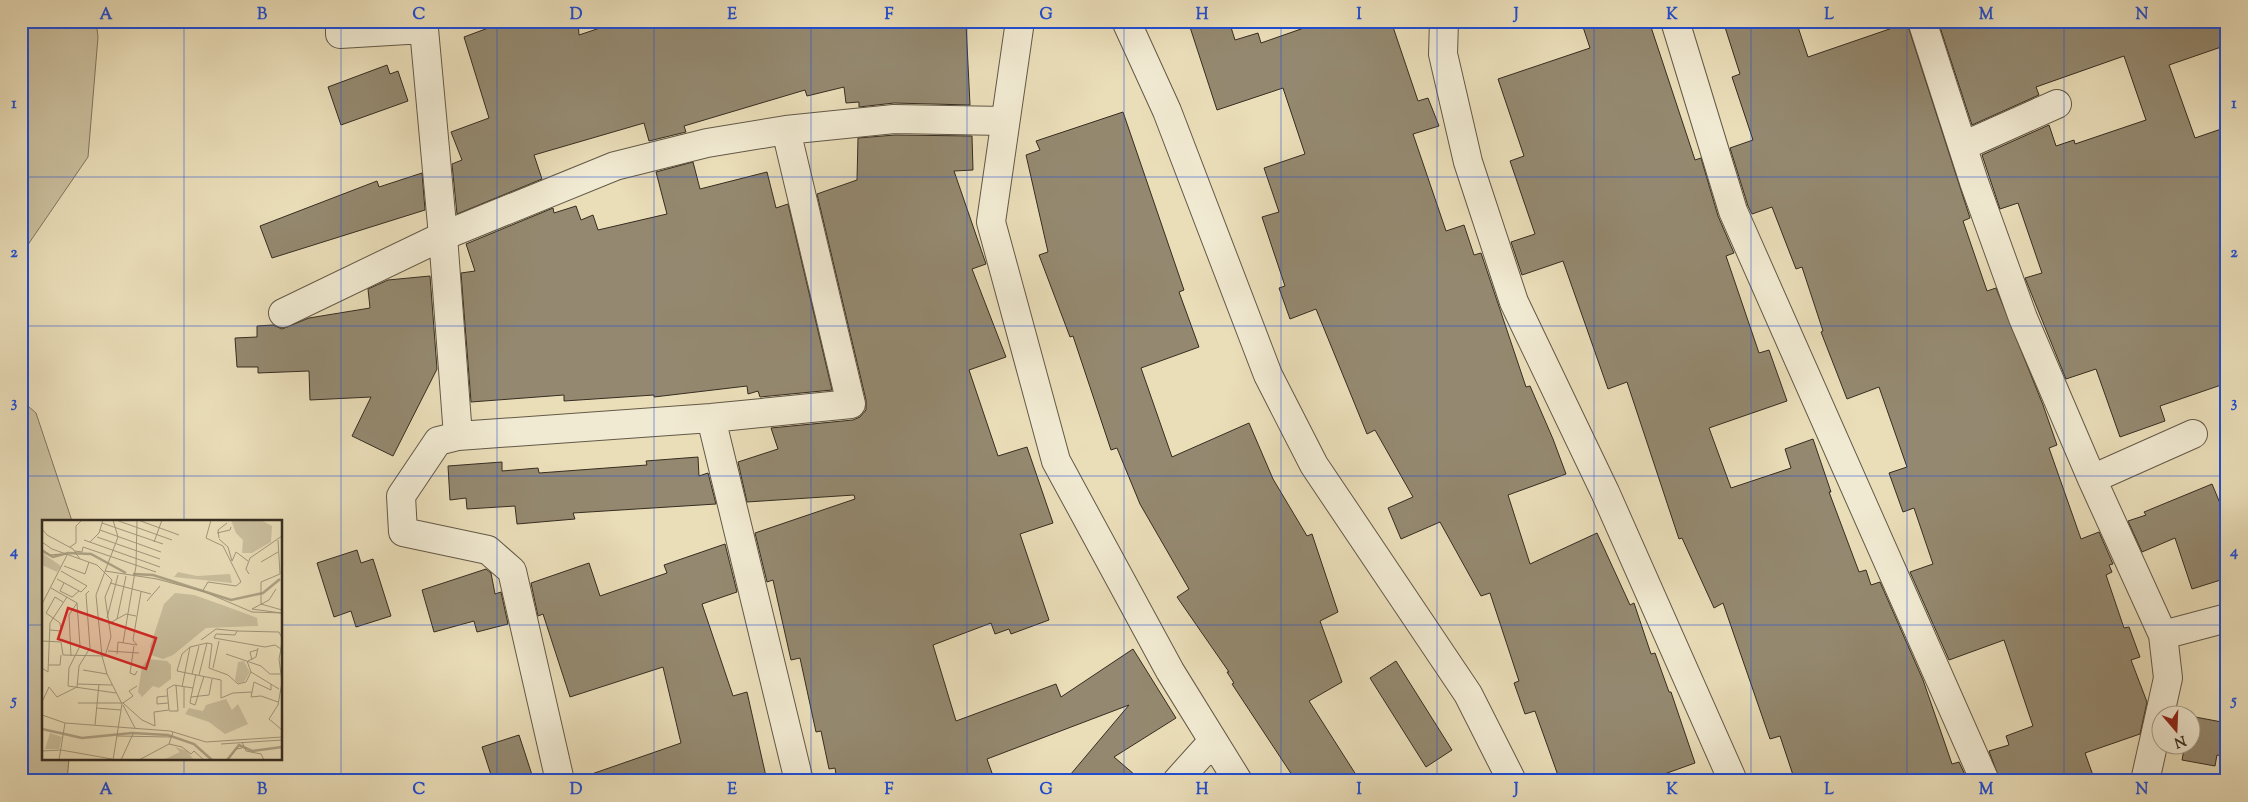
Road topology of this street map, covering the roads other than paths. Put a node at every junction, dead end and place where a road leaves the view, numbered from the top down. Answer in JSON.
{"nodes":[{"id":1,"x":340,"y":21,"type":"edge"},
{"id":2,"x":1020,"y":21,"type":"edge"},
{"id":3,"x":1126,"y":21,"type":"edge"},
{"id":4,"x":1444,"y":21,"type":"edge"},
{"id":5,"x":1675,"y":21,"type":"edge"},
{"id":6,"x":1922,"y":21,"type":"edge"},
{"id":7,"x":2057,"y":104,"type":"dead end"},
{"id":8,"x":1004,"y":121,"type":"junction"},
{"id":9,"x":786,"y":130,"type":"junction"},
{"id":10,"x":1963,"y":146,"type":"junction"},
{"id":11,"x":443,"y":236,"type":"junction"},
{"id":12,"x":283,"y":313,"type":"dead end"},
{"id":13,"x":712,"y":418,"type":"junction"},
{"id":14,"x":2193,"y":434,"type":"dead end"},
{"id":15,"x":458,"y":436,"type":"junction"},
{"id":16,"x":2092,"y":479,"type":"junction"},
{"id":17,"x":2227,"y":618,"type":"edge"},
{"id":18,"x":2163,"y":635,"type":"junction"},
{"id":19,"x":1213,"y":741,"type":"junction"},
{"id":20,"x":560,"y":781,"type":"edge"},
{"id":21,"x":799,"y":781,"type":"edge"},
{"id":22,"x":1177,"y":781,"type":"edge"},
{"id":23,"x":1238,"y":781,"type":"edge"},
{"id":24,"x":1512,"y":781,"type":"edge"},
{"id":25,"x":1733,"y":781,"type":"edge"},
{"id":26,"x":1985,"y":781,"type":"edge"},
{"id":27,"x":2146,"y":781,"type":"edge"}],
"edges":[{"from":1,"to":11,"type":"street"},
{"from":2,"to":8,"type":"street"},
{"from":3,"to":24,"type":"street"},
{"from":4,"to":25,"type":"street"},
{"from":5,"to":26,"type":"street"},
{"from":6,"to":10,"type":"street"},
{"from":7,"to":10,"type":"street"},
{"from":8,"to":9,"type":"street"},
{"from":8,"to":19,"type":"street"},
{"from":9,"to":11,"type":"street"},
{"from":9,"to":13,"type":"street"},
{"from":10,"to":16,"type":"street"},
{"from":11,"to":12,"type":"street"},
{"from":11,"to":15,"type":"street"},
{"from":13,"to":15,"type":"street"},
{"from":13,"to":21,"type":"street"},
{"from":14,"to":16,"type":"street"},
{"from":15,"to":20,"type":"street"},
{"from":16,"to":18,"type":"street"},
{"from":17,"to":18,"type":"street"},
{"from":18,"to":27,"type":"street"},
{"from":19,"to":22,"type":"street"},
{"from":19,"to":23,"type":"street"}]}
